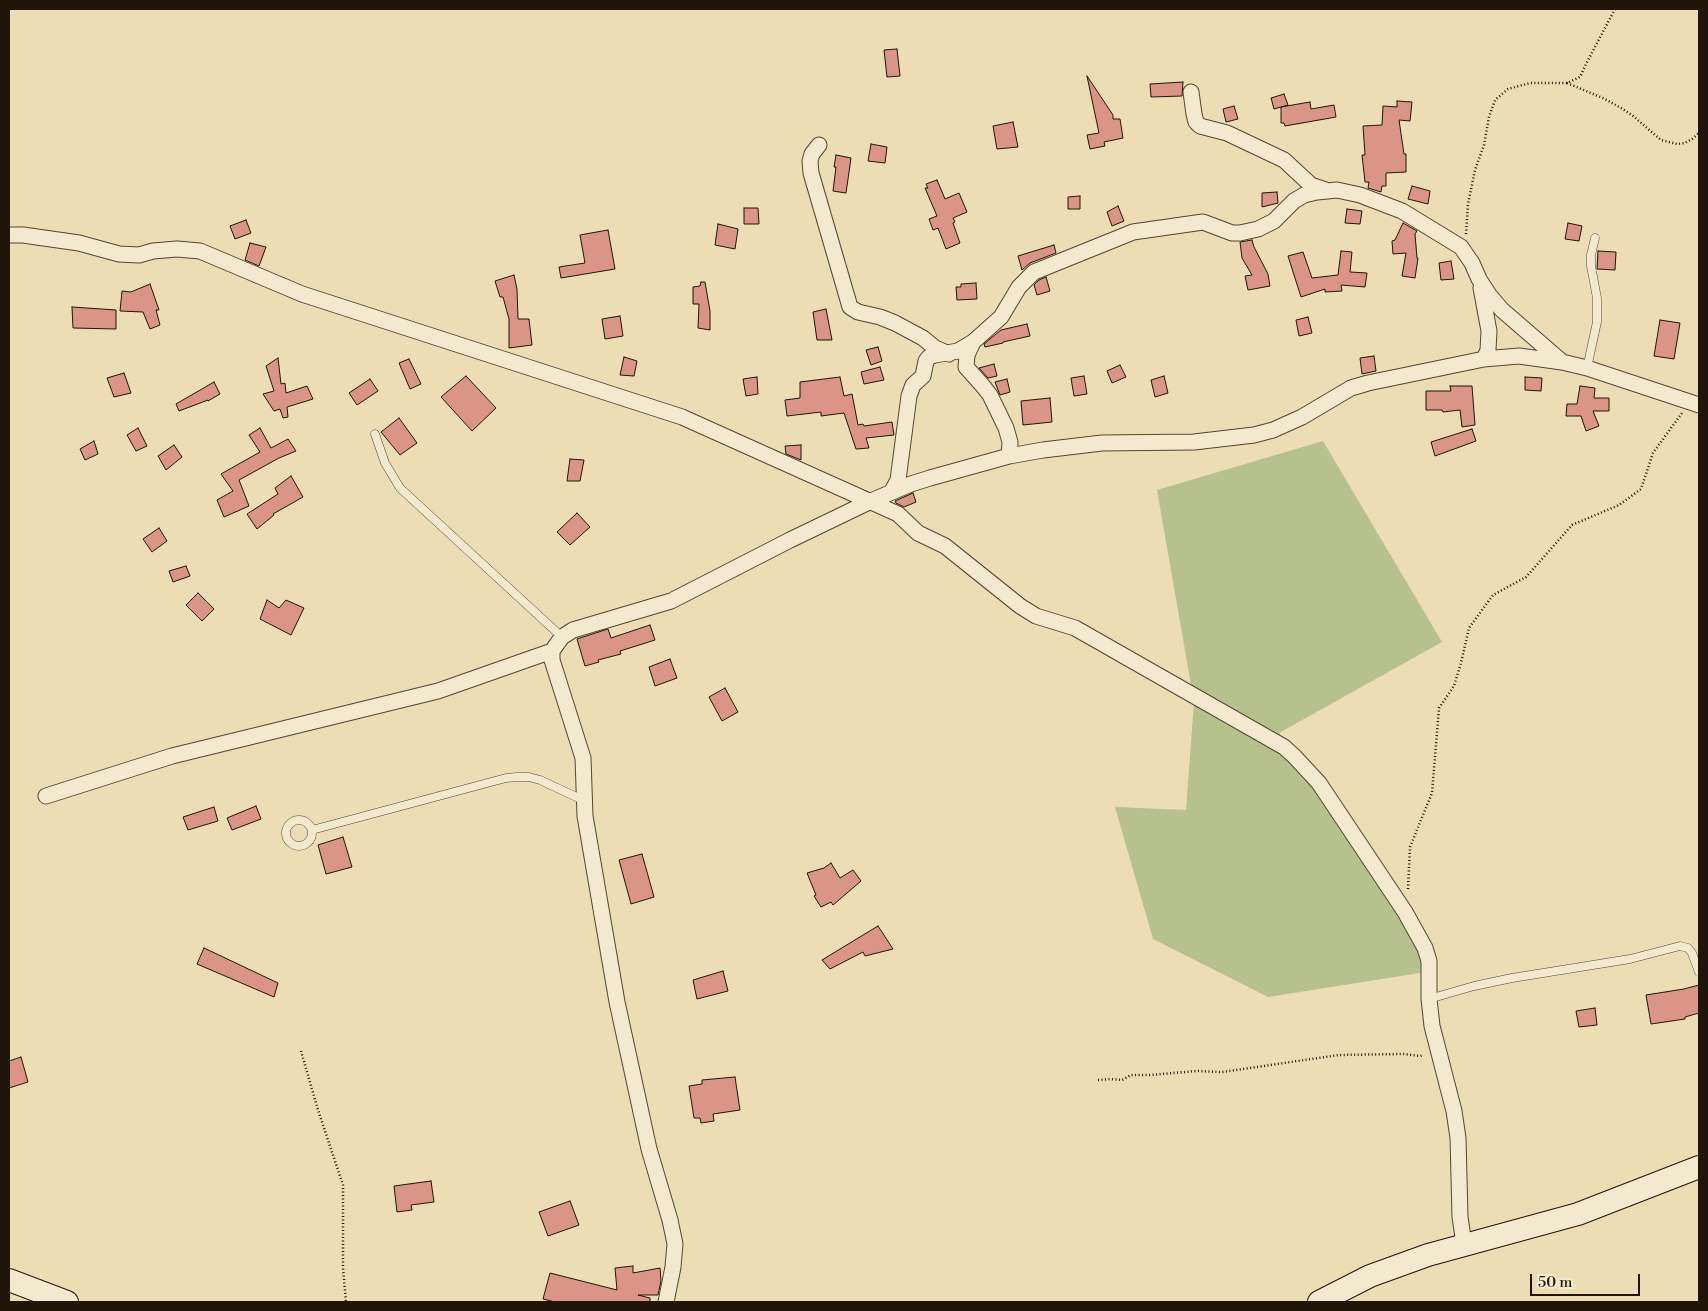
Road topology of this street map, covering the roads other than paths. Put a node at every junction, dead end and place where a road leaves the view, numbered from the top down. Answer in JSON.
{"nodes":[{"id":1,"x":1191,"y":92,"type":"dead end"},
{"id":2,"x":819,"y":145,"type":"dead end"},
{"id":3,"x":1326,"y":190,"type":"junction"},
{"id":4,"x":9,"y":235,"type":"edge"},
{"id":5,"x":1595,"y":238,"type":"dead end"},
{"id":6,"x":1479,"y":279,"type":"junction"},
{"id":7,"x":973,"y":342,"type":"junction"},
{"id":8,"x":949,"y":354,"type":"junction"},
{"id":9,"x":1484,"y":360,"type":"junction"},
{"id":10,"x":1562,"y":362,"type":"junction"},
{"id":11,"x":1587,"y":368,"type":"junction"},
{"id":12,"x":1694,"y":404,"type":"edge"},
{"id":13,"x":375,"y":434,"type":"dead end"},
{"id":14,"x":1009,"y":456,"type":"junction"},
{"id":15,"x":892,"y":491,"type":"junction"},
{"id":16,"x":870,"y":501,"type":"junction"},
{"id":17,"x":562,"y":637,"type":"junction"},
{"id":18,"x":552,"y":651,"type":"junction"},
{"id":19,"x":46,"y":796,"type":"dead end"},
{"id":20,"x":583,"y":800,"type":"junction"},
{"id":21,"x":312,"y":830,"type":"dead end"},
{"id":22,"x":1699,"y":972,"type":"edge"},
{"id":23,"x":1429,"y":999,"type":"junction"},
{"id":24,"x":1699,"y":1167,"type":"edge"},
{"id":25,"x":1464,"y":1244,"type":"junction"},
{"id":26,"x":9,"y":1280,"type":"edge"},
{"id":27,"x":67,"y":1302,"type":"edge"},
{"id":28,"x":666,"y":1302,"type":"edge"},
{"id":29,"x":1319,"y":1302,"type":"edge"}],
"edges":[{"from":1,"to":3,"type":"street"},
{"from":2,"to":8,"type":"street"},
{"from":3,"to":6,"type":"street"},
{"from":3,"to":7,"type":"street"},
{"from":4,"to":16,"type":"street"},
{"from":5,"to":11,"type":"lane"},
{"from":6,"to":9,"type":"street"},
{"from":6,"to":10,"type":"street"},
{"from":7,"to":8,"type":"street"},
{"from":7,"to":14,"type":"street"},
{"from":8,"to":15,"type":"street"},
{"from":9,"to":10,"type":"street"},
{"from":9,"to":14,"type":"street"},
{"from":10,"to":11,"type":"street"},
{"from":11,"to":12,"type":"street"},
{"from":13,"to":17,"type":"lane"},
{"from":14,"to":15,"type":"street"},
{"from":15,"to":16,"type":"street"},
{"from":16,"to":17,"type":"street"},
{"from":16,"to":23,"type":"street"},
{"from":17,"to":18,"type":"street"},
{"from":18,"to":19,"type":"street"},
{"from":18,"to":20,"type":"street"},
{"from":20,"to":21,"type":"lane"},
{"from":20,"to":28,"type":"street"},
{"from":22,"to":23,"type":"lane"},
{"from":23,"to":25,"type":"street"},
{"from":24,"to":25,"type":"street"},
{"from":25,"to":29,"type":"street"},
{"from":26,"to":27,"type":"street"}]}
